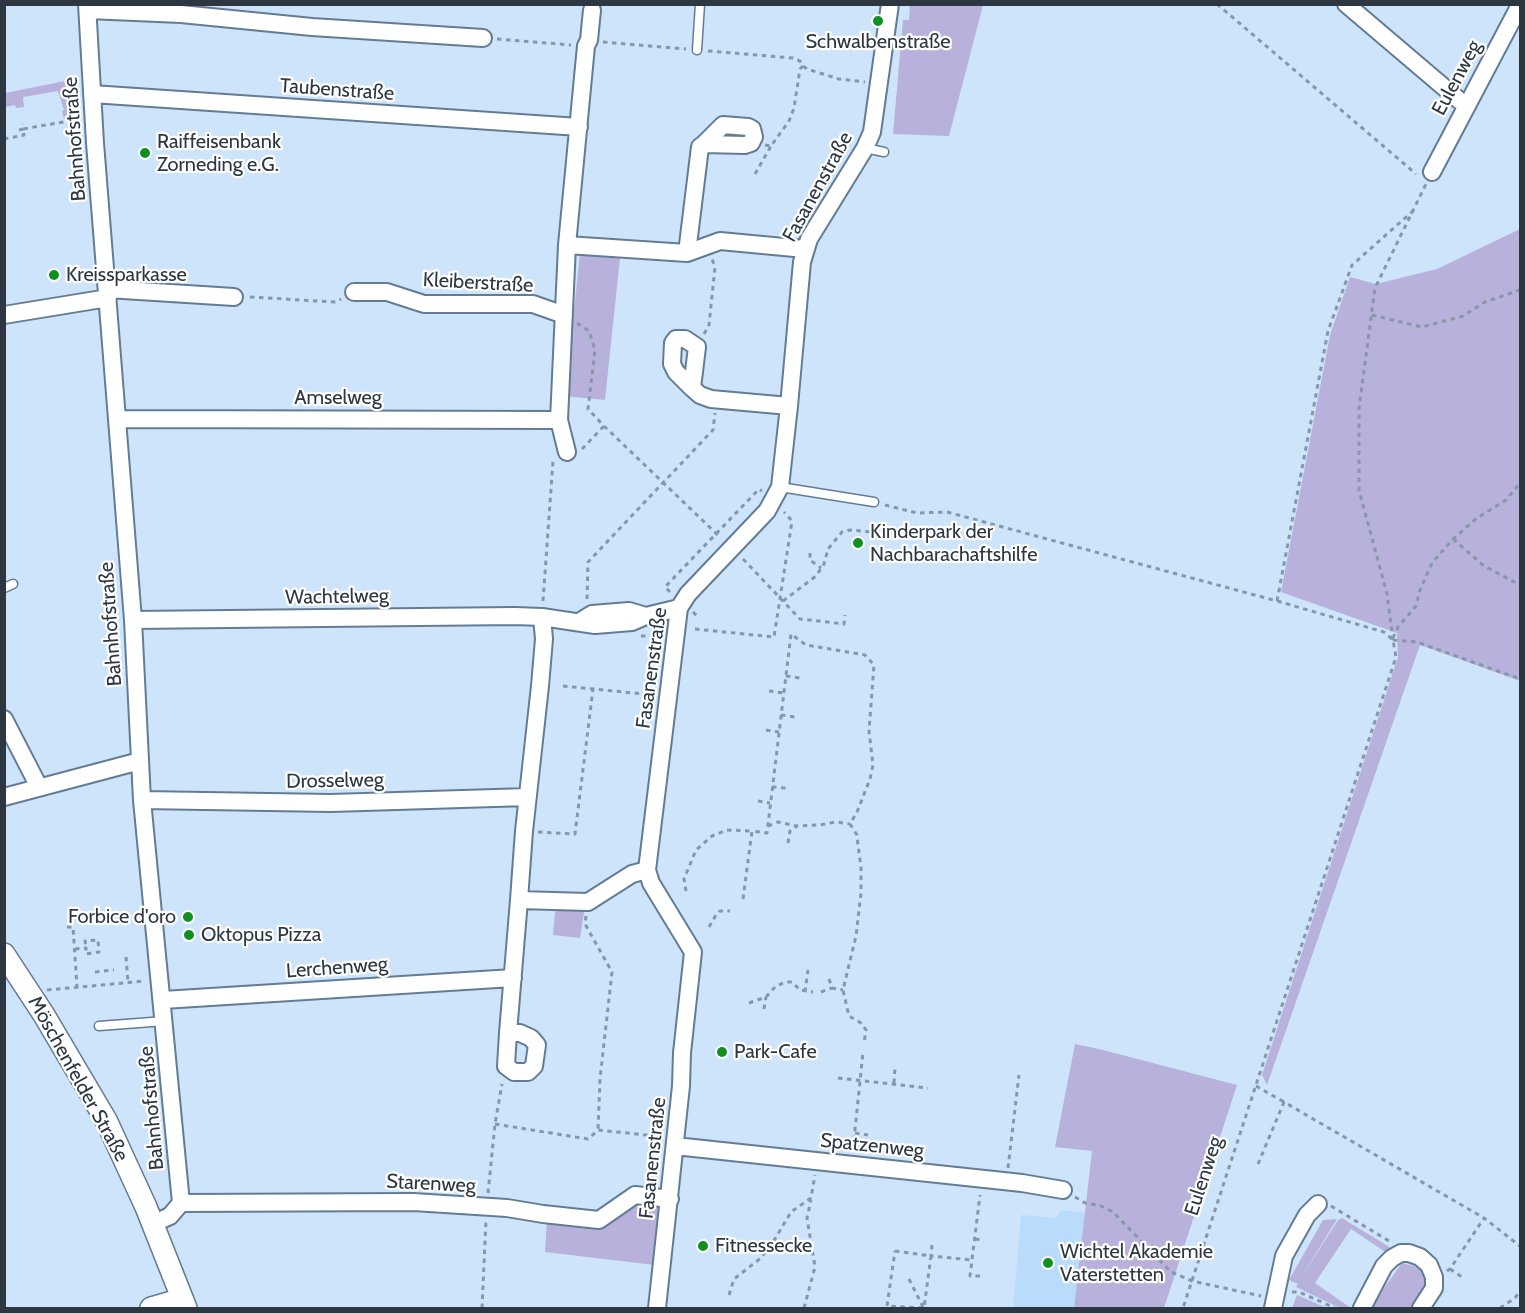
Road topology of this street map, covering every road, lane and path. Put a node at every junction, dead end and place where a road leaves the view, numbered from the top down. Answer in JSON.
{"nodes":[{"id":1,"x":700,"y":4,"type":"edge"},
{"id":2,"x":890,"y":4,"type":"edge"},
{"id":3,"x":1217,"y":4,"type":"edge"},
{"id":4,"x":1346,"y":4,"type":"edge"},
{"id":5,"x":1521,"y":5,"type":"edge"},
{"id":6,"x":87,"y":7,"type":"edge"},
{"id":7,"x":592,"y":10,"type":"dead end"},
{"id":8,"x":483,"y":38,"type":"joint"},
{"id":9,"x":588,"y":43,"type":"junction"},
{"id":10,"x":697,"y":51,"type":"junction"},
{"id":11,"x":803,"y":66,"type":"junction"},
{"id":12,"x":880,"y":83,"type":"junction"},
{"id":13,"x":92,"y":94,"type":"junction"},
{"id":14,"x":1466,"y":106,"type":"junction"},
{"id":15,"x":93,"y":116,"type":"junction"},
{"id":16,"x":22,"y":124,"type":"dead end"},
{"id":17,"x":579,"y":127,"type":"junction"},
{"id":18,"x":784,"y":129,"type":"dead end"},
{"id":19,"x":21,"y":130,"type":"junction"},
{"id":20,"x":5,"y":138,"type":"edge"},
{"id":21,"x":704,"y":144,"type":"dead end"},
{"id":22,"x":771,"y":146,"type":"dead end"},
{"id":23,"x":866,"y":148,"type":"junction"},
{"id":24,"x":884,"y":152,"type":"dead end"},
{"id":25,"x":755,"y":174,"type":"dead end"},
{"id":26,"x":1430,"y":177,"type":"junction"},
{"id":27,"x":1414,"y":210,"type":"junction"},
{"id":28,"x":567,"y":245,"type":"junction"},
{"id":29,"x":706,"y":247,"type":"junction"},
{"id":30,"x":805,"y":249,"type":"junction"},
{"id":31,"x":687,"y":252,"type":"junction"},
{"id":32,"x":1521,"y":290,"type":"edge"},
{"id":33,"x":354,"y":292,"type":"joint"},
{"id":34,"x":107,"y":293,"type":"junction"},
{"id":35,"x":234,"y":297,"type":"joint"},
{"id":36,"x":4,"y":315,"type":"edge"},
{"id":37,"x":564,"y":315,"type":"junction"},
{"id":38,"x":1372,"y":315,"type":"junction"},
{"id":39,"x":697,"y":347,"type":"junction"},
{"id":40,"x":692,"y":388,"type":"junction"},
{"id":41,"x":716,"y":399,"type":"junction"},
{"id":42,"x":789,"y":406,"type":"junction"},
{"id":43,"x":117,"y":418,"type":"junction"},
{"id":44,"x":559,"y":420,"type":"junction"},
{"id":45,"x":604,"y":426,"type":"dead end"},
{"id":46,"x":561,"y":453,"type":"joint"},
{"id":47,"x":1521,"y":483,"type":"edge"},
{"id":48,"x":780,"y":487,"type":"junction"},
{"id":49,"x":874,"y":502,"type":"joint"},
{"id":50,"x":773,"y":503,"type":"junction"},
{"id":51,"x":872,"y":532,"type":"dead end"},
{"id":52,"x":1453,"y":539,"type":"junction"},
{"id":53,"x":810,"y":554,"type":"dead end"},
{"id":54,"x":821,"y":568,"type":"junction"},
{"id":55,"x":1521,"y":585,"type":"edge"},
{"id":56,"x":587,"y":599,"type":"dead end"},
{"id":57,"x":783,"y":601,"type":"dead end"},
{"id":58,"x":1277,"y":601,"type":"junction"},
{"id":59,"x":680,"y":605,"type":"junction"},
{"id":60,"x":542,"y":617,"type":"junction"},
{"id":61,"x":698,"y":617,"type":"dead end"},
{"id":62,"x":133,"y":620,"type":"junction"},
{"id":63,"x":695,"y":629,"type":"dead end"},
{"id":64,"x":1393,"y":640,"type":"junction"},
{"id":65,"x":786,"y":676,"type":"junction"},
{"id":66,"x":800,"y":678,"type":"dead end"},
{"id":67,"x":1521,"y":679,"type":"edge"},
{"id":68,"x":563,"y":686,"type":"dead end"},
{"id":69,"x":593,"y":688,"type":"junction"},
{"id":70,"x":769,"y":691,"type":"dead end"},
{"id":71,"x":784,"y":693,"type":"junction"},
{"id":72,"x":668,"y":697,"type":"junction"},
{"id":73,"x":782,"y":716,"type":"junction"},
{"id":74,"x":795,"y":717,"type":"dead end"},
{"id":75,"x":4,"y":719,"type":"edge"},
{"id":76,"x":766,"y":730,"type":"dead end"},
{"id":77,"x":779,"y":732,"type":"junction"},
{"id":78,"x":140,"y":761,"type":"junction"},
{"id":79,"x":39,"y":787,"type":"junction"},
{"id":80,"x":772,"y":788,"type":"junction"},
{"id":81,"x":786,"y":788,"type":"dead end"},
{"id":82,"x":4,"y":797,"type":"edge"},
{"id":83,"x":528,"y":797,"type":"junction"},
{"id":84,"x":142,"y":800,"type":"junction"},
{"id":85,"x":758,"y":801,"type":"dead end"},
{"id":86,"x":770,"y":803,"type":"junction"},
{"id":87,"x":850,"y":824,"type":"junction"},
{"id":88,"x":768,"y":826,"type":"junction"},
{"id":89,"x":797,"y":826,"type":"junction"},
{"id":90,"x":524,"y":831,"type":"junction"},
{"id":91,"x":752,"y":831,"type":"junction"},
{"id":92,"x":788,"y":843,"type":"dead end"},
{"id":93,"x":647,"y":870,"type":"junction"},
{"id":94,"x":686,"y":891,"type":"dead end"},
{"id":95,"x":743,"y":898,"type":"dead end"},
{"id":96,"x":519,"y":900,"type":"junction"},
{"id":97,"x":588,"y":902,"type":"junction"},
{"id":98,"x":730,"y":911,"type":"dead end"},
{"id":99,"x":67,"y":927,"type":"dead end"},
{"id":100,"x":710,"y":927,"type":"dead end"},
{"id":101,"x":86,"y":948,"type":"junction"},
{"id":102,"x":75,"y":949,"type":"junction"},
{"id":103,"x":4,"y":954,"type":"edge"},
{"id":104,"x":126,"y":957,"type":"dead end"},
{"id":105,"x":114,"y":970,"type":"dead end"},
{"id":106,"x":808,"y":970,"type":"dead end"},
{"id":107,"x":95,"y":972,"type":"dead end"},
{"id":108,"x":513,"y":978,"type":"junction"},
{"id":109,"x":829,"y":979,"type":"dead end"},
{"id":110,"x":151,"y":981,"type":"dead end"},
{"id":111,"x":127,"y":983,"type":"junction"},
{"id":112,"x":91,"y":986,"type":"junction"},
{"id":113,"x":77,"y":987,"type":"junction"},
{"id":114,"x":127,"y":988,"type":"dead end"},
{"id":115,"x":832,"y":988,"type":"junction"},
{"id":116,"x":843,"y":990,"type":"junction"},
{"id":117,"x":39,"y":991,"type":"dead end"},
{"id":118,"x":91,"y":991,"type":"dead end"},
{"id":119,"x":806,"y":992,"type":"junction"},
{"id":120,"x":813,"y":992,"type":"dead end"},
{"id":121,"x":821,"y":992,"type":"dead end"},
{"id":122,"x":766,"y":997,"type":"junction"},
{"id":123,"x":163,"y":1000,"type":"junction"},
{"id":124,"x":749,"y":1003,"type":"dead end"},
{"id":125,"x":764,"y":1009,"type":"dead end"},
{"id":126,"x":165,"y":1021,"type":"junction"},
{"id":127,"x":99,"y":1026,"type":"dead end"},
{"id":128,"x":508,"y":1033,"type":"junction"},
{"id":129,"x":864,"y":1043,"type":"dead end"},
{"id":130,"x":863,"y":1052,"type":"dead end"},
{"id":131,"x":506,"y":1066,"type":"junction"},
{"id":132,"x":896,"y":1068,"type":"dead end"},
{"id":133,"x":1019,"y":1075,"type":"dead end"},
{"id":134,"x":838,"y":1078,"type":"dead end"},
{"id":135,"x":861,"y":1080,"type":"junction"},
{"id":136,"x":894,"y":1083,"type":"junction"},
{"id":137,"x":1256,"y":1086,"type":"junction"},
{"id":138,"x":928,"y":1088,"type":"dead end"},
{"id":139,"x":1284,"y":1102,"type":"junction"},
{"id":140,"x":495,"y":1124,"type":"junction"},
{"id":141,"x":659,"y":1125,"type":"dead end"},
{"id":142,"x":598,"y":1130,"type":"junction"},
{"id":143,"x":855,"y":1133,"type":"junction"},
{"id":144,"x":868,"y":1135,"type":"dead end"},
{"id":145,"x":675,"y":1146,"type":"junction"},
{"id":146,"x":816,"y":1161,"type":"junction"},
{"id":147,"x":1258,"y":1164,"type":"dead end"},
{"id":148,"x":851,"y":1165,"type":"junction"},
{"id":149,"x":982,"y":1179,"type":"junction"},
{"id":150,"x":1007,"y":1182,"type":"junction"},
{"id":151,"x":1063,"y":1190,"type":"dead end"},
{"id":152,"x":811,"y":1198,"type":"junction"},
{"id":153,"x":670,"y":1199,"type":"junction"},
{"id":154,"x":181,"y":1203,"type":"junction"},
{"id":155,"x":1087,"y":1204,"type":"dead end"},
{"id":156,"x":1318,"y":1204,"type":"joint"},
{"id":157,"x":486,"y":1208,"type":"junction"},
{"id":158,"x":149,"y":1216,"type":"junction"},
{"id":159,"x":1484,"y":1218,"type":"junction"},
{"id":160,"x":975,"y":1239,"type":"junction"},
{"id":161,"x":983,"y":1240,"type":"dead end"},
{"id":162,"x":933,"y":1245,"type":"dead end"},
{"id":163,"x":1521,"y":1245,"type":"edge"},
{"id":164,"x":1401,"y":1253,"type":"junction"},
{"id":165,"x":931,"y":1256,"type":"junction"},
{"id":166,"x":972,"y":1260,"type":"junction"},
{"id":167,"x":980,"y":1276,"type":"dead end"},
{"id":168,"x":1462,"y":1277,"type":"dead end"},
{"id":169,"x":909,"y":1279,"type":"dead end"},
{"id":170,"x":1192,"y":1281,"type":"junction"},
{"id":171,"x":1521,"y":1291,"type":"edge"},
{"id":172,"x":729,"y":1295,"type":"dead end"},
{"id":173,"x":184,"y":1304,"type":"edge"},
{"id":174,"x":1274,"y":1304,"type":"edge"},
{"id":175,"x":152,"y":1308,"type":"edge"},
{"id":176,"x":482,"y":1308,"type":"edge"},
{"id":177,"x":657,"y":1308,"type":"edge"},
{"id":178,"x":804,"y":1308,"type":"edge"},
{"id":179,"x":924,"y":1308,"type":"edge"},
{"id":180,"x":1183,"y":1308,"type":"edge"},
{"id":181,"x":1335,"y":1308,"type":"edge"},
{"id":182,"x":1362,"y":1308,"type":"edge"},
{"id":183,"x":1420,"y":1308,"type":"edge"},
{"id":184,"x":1500,"y":1308,"type":"edge"}],
"edges":[{"from":1,"to":10,"type":"lane"},
{"from":2,"to":12,"type":"street","name":"Fasanenstraße"},
{"from":3,"to":26,"type":"path"},
{"from":4,"to":14,"type":"street"},
{"from":5,"to":14,"type":"street","name":"Eulenweg"},
{"from":6,"to":8,"type":"street"},
{"from":6,"to":13,"type":"street","name":"Bahnhofstraße"},
{"from":7,"to":9,"type":"street"},
{"from":8,"to":9,"type":"path"},
{"from":9,"to":10,"type":"path"},
{"from":9,"to":17,"type":"street"},
{"from":10,"to":11,"type":"path"},
{"from":11,"to":12,"type":"path"},
{"from":11,"to":18,"type":"path"},
{"from":12,"to":23,"type":"street","name":"Fasanenstraße"},
{"from":13,"to":15,"type":"street","name":"Bahnhofstraße"},
{"from":13,"to":17,"type":"street","name":"Taubenstraße"},
{"from":14,"to":26,"type":"street","name":"Eulenweg"},
{"from":15,"to":19,"type":"path"},
{"from":15,"to":34,"type":"street","name":"Bahnhofstraße"},
{"from":16,"to":19,"type":"path"},
{"from":17,"to":28,"type":"street"},
{"from":19,"to":20,"type":"path"},
{"from":21,"to":31,"type":"street"},
{"from":22,"to":25,"type":"path"},
{"from":23,"to":24,"type":"lane"},
{"from":23,"to":30,"type":"street","name":"Fasanenstraße"},
{"from":26,"to":27,"type":"path","name":"Eulenweg"},
{"from":27,"to":38,"type":"path","name":"Eulenweg"},
{"from":27,"to":58,"type":"path"},
{"from":28,"to":31,"type":"street"},
{"from":28,"to":37,"type":"street"},
{"from":29,"to":30,"type":"street"},
{"from":29,"to":31,"type":"street"},
{"from":29,"to":39,"type":"path"},
{"from":30,"to":42,"type":"street","name":"Fasanenstraße"},
{"from":32,"to":38,"type":"path"},
{"from":33,"to":35,"type":"path"},
{"from":33,"to":37,"type":"street","name":"Kleiberstraße"},
{"from":34,"to":35,"type":"street"},
{"from":34,"to":36,"type":"street"},
{"from":34,"to":43,"type":"street","name":"Bahnhofstraße"},
{"from":37,"to":44,"type":"street"},
{"from":37,"to":45,"type":"path"},
{"from":38,"to":64,"type":"path","name":"Eulenweg"},
{"from":39,"to":40,"type":"street"},
{"from":39,"to":40,"type":"street"},
{"from":40,"to":41,"type":"street"},
{"from":41,"to":42,"type":"street"},
{"from":41,"to":56,"type":"path"},
{"from":42,"to":48,"type":"street","name":"Fasanenstraße"},
{"from":43,"to":44,"type":"street","name":"Amselweg"},
{"from":43,"to":62,"type":"street","name":"Bahnhofstraße"},
{"from":44,"to":46,"type":"street"},
{"from":46,"to":60,"type":"path"},
{"from":47,"to":52,"type":"path"},
{"from":48,"to":49,"type":"lane"},
{"from":48,"to":50,"type":"street","name":"Fasanenstraße"},
{"from":49,"to":58,"type":"path"},
{"from":50,"to":59,"type":"street","name":"Fasanenstraße"},
{"from":50,"to":59,"type":"path"},
{"from":50,"to":63,"type":"path"},
{"from":51,"to":54,"type":"path"},
{"from":52,"to":55,"type":"path"},
{"from":52,"to":64,"type":"path"},
{"from":53,"to":54,"type":"path"},
{"from":54,"to":57,"type":"path"},
{"from":58,"to":64,"type":"path"},
{"from":59,"to":60,"type":"street","name":"Wachtelweg"},
{"from":59,"to":61,"type":"path"},
{"from":59,"to":72,"type":"street","name":"Fasanenstraße"},
{"from":60,"to":62,"type":"street","name":"Wachtelweg"},
{"from":60,"to":83,"type":"street"},
{"from":62,"to":78,"type":"street","name":"Bahnhofstraße"},
{"from":64,"to":67,"type":"path"},
{"from":64,"to":137,"type":"path","name":"Eulenweg"},
{"from":65,"to":66,"type":"path"},
{"from":65,"to":71,"type":"path"},
{"from":65,"to":87,"type":"path"},
{"from":68,"to":69,"type":"path"},
{"from":69,"to":72,"type":"path"},
{"from":69,"to":90,"type":"path"},
{"from":70,"to":71,"type":"path"},
{"from":71,"to":73,"type":"path"},
{"from":72,"to":93,"type":"street","name":"Fasanenstraße"},
{"from":73,"to":74,"type":"path"},
{"from":73,"to":77,"type":"path"},
{"from":75,"to":79,"type":"street"},
{"from":76,"to":77,"type":"path"},
{"from":77,"to":80,"type":"path"},
{"from":78,"to":79,"type":"street"},
{"from":78,"to":84,"type":"street","name":"Bahnhofstraße"},
{"from":79,"to":82,"type":"street"},
{"from":80,"to":81,"type":"path"},
{"from":80,"to":86,"type":"path"},
{"from":83,"to":84,"type":"street","name":"Drosselweg"},
{"from":83,"to":90,"type":"street"},
{"from":84,"to":123,"type":"street","name":"Bahnhofstraße"},
{"from":85,"to":86,"type":"path"},
{"from":86,"to":88,"type":"path"},
{"from":87,"to":89,"type":"path"},
{"from":87,"to":116,"type":"path"},
{"from":88,"to":89,"type":"path"},
{"from":88,"to":91,"type":"path"},
{"from":89,"to":92,"type":"path"},
{"from":90,"to":96,"type":"street"},
{"from":91,"to":94,"type":"path"},
{"from":91,"to":95,"type":"path"},
{"from":93,"to":97,"type":"street"},
{"from":93,"to":145,"type":"street","name":"Fasanenstraße"},
{"from":96,"to":97,"type":"street"},
{"from":96,"to":108,"type":"street"},
{"from":97,"to":142,"type":"path"},
{"from":98,"to":100,"type":"path"},
{"from":99,"to":102,"type":"path"},
{"from":101,"to":101,"type":"path"},
{"from":101,"to":102,"type":"path"},
{"from":102,"to":113,"type":"path"},
{"from":103,"to":158,"type":"street","name":"Möschenfelder Straße"},
{"from":104,"to":111,"type":"path"},
{"from":105,"to":107,"type":"path"},
{"from":106,"to":119,"type":"path"},
{"from":108,"to":123,"type":"street","name":"Lerchenweg"},
{"from":108,"to":128,"type":"street"},
{"from":109,"to":115,"type":"path"},
{"from":110,"to":111,"type":"path"},
{"from":111,"to":112,"type":"path"},
{"from":111,"to":114,"type":"path"},
{"from":112,"to":113,"type":"path"},
{"from":112,"to":118,"type":"path"},
{"from":113,"to":117,"type":"path"},
{"from":115,"to":116,"type":"path"},
{"from":115,"to":121,"type":"path"},
{"from":116,"to":129,"type":"path"},
{"from":119,"to":120,"type":"path"},
{"from":119,"to":122,"type":"path"},
{"from":122,"to":124,"type":"path"},
{"from":122,"to":125,"type":"path"},
{"from":123,"to":126,"type":"street","name":"Bahnhofstraße"},
{"from":126,"to":127,"type":"lane"},
{"from":126,"to":154,"type":"street","name":"Bahnhofstraße"},
{"from":128,"to":131,"type":"street"},
{"from":128,"to":131,"type":"street"},
{"from":130,"to":135,"type":"path"},
{"from":131,"to":140,"type":"path"},
{"from":132,"to":136,"type":"path"},
{"from":133,"to":150,"type":"path"},
{"from":134,"to":135,"type":"path"},
{"from":135,"to":136,"type":"path"},
{"from":135,"to":143,"type":"path"},
{"from":136,"to":138,"type":"path"},
{"from":137,"to":139,"type":"path"},
{"from":137,"to":170,"type":"path","name":"Eulenweg"},
{"from":139,"to":147,"type":"path"},
{"from":139,"to":159,"type":"path"},
{"from":140,"to":142,"type":"path"},
{"from":140,"to":157,"type":"path"},
{"from":141,"to":142,"type":"path"},
{"from":143,"to":144,"type":"path"},
{"from":143,"to":148,"type":"path"},
{"from":145,"to":146,"type":"street","name":"Spatzenweg"},
{"from":145,"to":153,"type":"street","name":"Fasanenstraße"},
{"from":146,"to":148,"type":"street","name":"Spatzenweg"},
{"from":146,"to":152,"type":"path"},
{"from":148,"to":149,"type":"street","name":"Spatzenweg"},
{"from":149,"to":150,"type":"street","name":"Spatzenweg"},
{"from":149,"to":160,"type":"path"},
{"from":150,"to":151,"type":"street","name":"Spatzenweg"},
{"from":152,"to":172,"type":"path"},
{"from":152,"to":178,"type":"path"},
{"from":153,"to":157,"type":"street","name":"Starenweg"},
{"from":153,"to":177,"type":"street","name":"Fasanenstraße"},
{"from":154,"to":157,"type":"street","name":"Starenweg"},
{"from":154,"to":158,"type":"street"},
{"from":155,"to":170,"type":"path"},
{"from":156,"to":164,"type":"path"},
{"from":156,"to":174,"type":"street"},
{"from":157,"to":176,"type":"path"},
{"from":158,"to":173,"type":"street","name":"Möschenfelder Straße"},
{"from":159,"to":163,"type":"path"},
{"from":159,"to":168,"type":"path"},
{"from":160,"to":161,"type":"path"},
{"from":160,"to":166,"type":"path"},
{"from":162,"to":165,"type":"path"},
{"from":164,"to":182,"type":"street"},
{"from":164,"to":183,"type":"street"},
{"from":165,"to":166,"type":"path"},
{"from":165,"to":179,"type":"path"},
{"from":165,"to":179,"type":"path"},
{"from":166,"to":167,"type":"path"},
{"from":169,"to":179,"type":"path"},
{"from":170,"to":174,"type":"path"},
{"from":170,"to":180,"type":"path","name":"Eulenweg"},
{"from":171,"to":184,"type":"path"},
{"from":173,"to":175,"type":"street"},
{"from":174,"to":181,"type":"path"}]}
